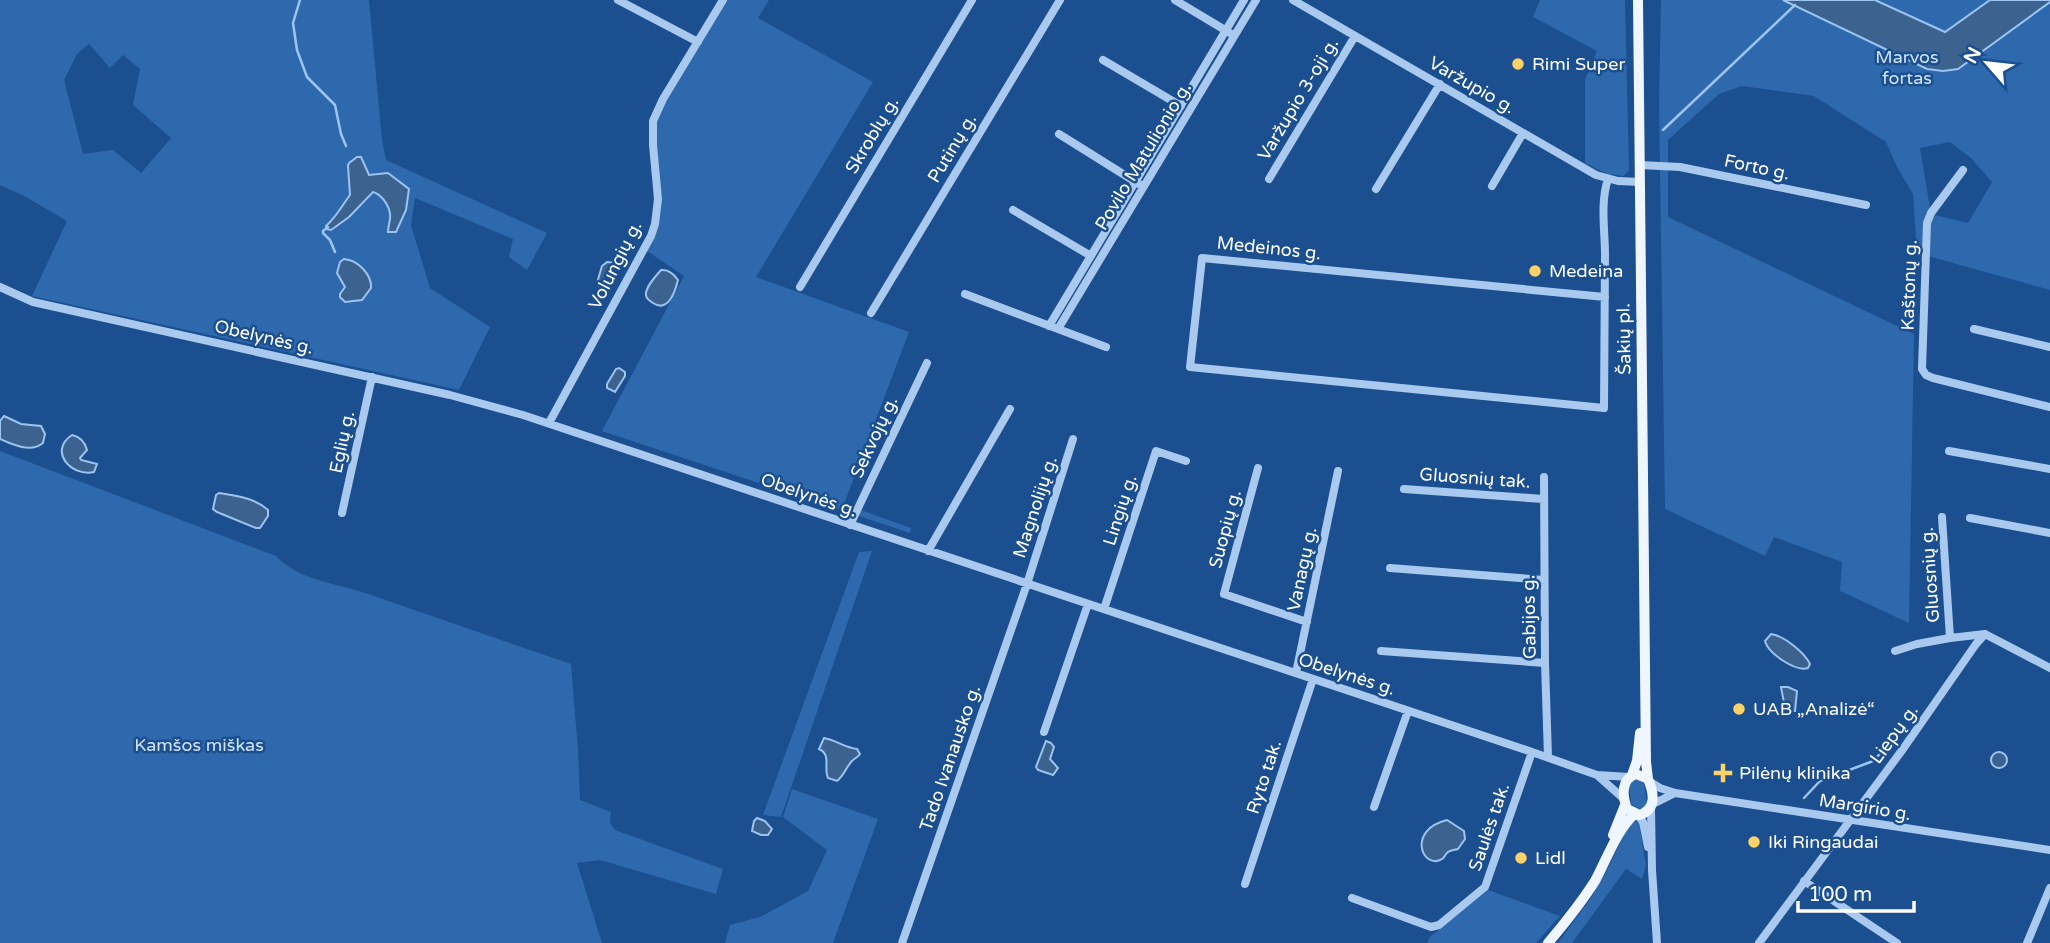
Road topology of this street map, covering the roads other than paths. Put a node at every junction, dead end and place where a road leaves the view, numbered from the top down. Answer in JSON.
{"nodes":[{"id":1,"x":618,"y":0,"type":"edge"},
{"id":2,"x":723,"y":0,"type":"edge"},
{"id":3,"x":972,"y":0,"type":"edge"},
{"id":4,"x":1060,"y":0,"type":"edge"},
{"id":5,"x":1175,"y":0,"type":"edge"},
{"id":6,"x":1244,"y":0,"type":"edge"},
{"id":7,"x":1256,"y":0,"type":"edge"},
{"id":8,"x":1293,"y":0,"type":"edge"},
{"id":9,"x":1638,"y":0,"type":"edge"},
{"id":10,"x":1226,"y":30,"type":"junction"},
{"id":11,"x":1234,"y":36,"type":"junction"},
{"id":12,"x":1354,"y":36,"type":"junction"},
{"id":13,"x":698,"y":42,"type":"junction"},
{"id":14,"x":1104,"y":60,"type":"dead end"},
{"id":15,"x":1440,"y":84,"type":"junction"},
{"id":16,"x":1181,"y":106,"type":"junction"},
{"id":17,"x":1523,"y":133,"type":"junction"},
{"id":18,"x":1059,"y":134,"type":"dead end"},
{"id":19,"x":1640,"y":165,"type":"junction"},
{"id":20,"x":1963,"y":170,"type":"dead end"},
{"id":21,"x":1269,"y":179,"type":"dead end"},
{"id":22,"x":1608,"y":179,"type":"junction"},
{"id":23,"x":1135,"y":182,"type":"junction"},
{"id":24,"x":1640,"y":182,"type":"junction"},
{"id":25,"x":1492,"y":186,"type":"dead end"},
{"id":26,"x":1143,"y":187,"type":"junction"},
{"id":27,"x":1376,"y":189,"type":"dead end"},
{"id":28,"x":1866,"y":205,"type":"dead end"},
{"id":29,"x":1013,"y":210,"type":"dead end"},
{"id":30,"x":1090,"y":256,"type":"junction"},
{"id":31,"x":800,"y":286,"type":"dead end"},
{"id":32,"x":0,"y":287,"type":"edge"},
{"id":33,"x":965,"y":294,"type":"dead end"},
{"id":34,"x":1605,"y":297,"type":"junction"},
{"id":35,"x":871,"y":313,"type":"dead end"},
{"id":36,"x":1049,"y":326,"type":"junction"},
{"id":37,"x":1058,"y":329,"type":"junction"},
{"id":38,"x":1974,"y":329,"type":"dead end"},
{"id":39,"x":1106,"y":347,"type":"dead end"},
{"id":40,"x":2050,"y":347,"type":"edge"},
{"id":41,"x":927,"y":362,"type":"dead end"},
{"id":42,"x":372,"y":377,"type":"junction"},
{"id":43,"x":2050,"y":407,"type":"edge"},
{"id":44,"x":1010,"y":409,"type":"dead end"},
{"id":45,"x":549,"y":423,"type":"junction"},
{"id":46,"x":1073,"y":439,"type":"dead end"},
{"id":47,"x":1949,"y":451,"type":"dead end"},
{"id":48,"x":1186,"y":461,"type":"dead end"},
{"id":49,"x":1258,"y":468,"type":"dead end"},
{"id":50,"x":2050,"y":469,"type":"edge"},
{"id":51,"x":1338,"y":471,"type":"dead end"},
{"id":52,"x":1544,"y":477,"type":"dead end"},
{"id":53,"x":1404,"y":489,"type":"dead end"},
{"id":54,"x":1544,"y":499,"type":"junction"},
{"id":55,"x":342,"y":513,"type":"dead end"},
{"id":56,"x":1942,"y":517,"type":"dead end"},
{"id":57,"x":1970,"y":518,"type":"dead end"},
{"id":58,"x":850,"y":525,"type":"junction"},
{"id":59,"x":2050,"y":533,"type":"edge"},
{"id":60,"x":929,"y":551,"type":"junction"},
{"id":61,"x":1390,"y":569,"type":"dead end"},
{"id":62,"x":1544,"y":580,"type":"junction"},
{"id":63,"x":1027,"y":584,"type":"junction"},
{"id":64,"x":1087,"y":604,"type":"junction"},
{"id":65,"x":1104,"y":609,"type":"junction"},
{"id":66,"x":1307,"y":622,"type":"junction"},
{"id":67,"x":1985,"y":634,"type":"junction"},
{"id":68,"x":1950,"y":638,"type":"junction"},
{"id":69,"x":1381,"y":651,"type":"dead end"},
{"id":70,"x":1895,"y":651,"type":"dead end"},
{"id":71,"x":1545,"y":663,"type":"junction"},
{"id":72,"x":2050,"y":668,"type":"edge"},
{"id":73,"x":1296,"y":673,"type":"junction"},
{"id":74,"x":1645,"y":678,"type":"junction"},
{"id":75,"x":1313,"y":679,"type":"junction"},
{"id":76,"x":1408,"y":711,"type":"junction"},
{"id":77,"x":1044,"y":732,"type":"dead end"},
{"id":78,"x":1532,"y":751,"type":"junction"},
{"id":79,"x":1548,"y":757,"type":"junction"},
{"id":80,"x":1597,"y":775,"type":"junction"},
{"id":81,"x":1630,"y":776,"type":"junction"},
{"id":82,"x":1649,"y":781,"type":"junction"},
{"id":83,"x":1675,"y":793,"type":"junction"},
{"id":84,"x":1625,"y":802,"type":"junction"},
{"id":85,"x":1652,"y":806,"type":"junction"},
{"id":86,"x":1374,"y":807,"type":"dead end"},
{"id":87,"x":1636,"y":814,"type":"junction"},
{"id":88,"x":1850,"y":821,"type":"junction"},
{"id":89,"x":2050,"y":850,"type":"edge"},
{"id":90,"x":1652,"y":870,"type":"junction"},
{"id":91,"x":1595,"y":880,"type":"junction"},
{"id":92,"x":1804,"y":881,"type":"junction"},
{"id":93,"x":1245,"y":884,"type":"dead end"},
{"id":94,"x":2050,"y":888,"type":"edge"},
{"id":95,"x":1352,"y":898,"type":"dead end"},
{"id":96,"x":902,"y":943,"type":"edge"},
{"id":97,"x":1548,"y":943,"type":"edge"},
{"id":98,"x":1657,"y":943,"type":"edge"},
{"id":99,"x":1759,"y":943,"type":"edge"},
{"id":100,"x":1897,"y":943,"type":"edge"},
{"id":101,"x":2027,"y":943,"type":"edge"}],
"edges":[{"from":1,"to":13,"type":"street"},
{"from":2,"to":13,"type":"street","name":"Volungių g."},
{"from":3,"to":31,"type":"street","name":"Skroblų g."},
{"from":4,"to":35,"type":"street","name":"Putinų g."},
{"from":5,"to":10,"type":"street"},
{"from":6,"to":10,"type":"street","name":"Povilo Matulionio g."},
{"from":7,"to":11,"type":"street","name":"Povilo Matulionio g."},
{"from":8,"to":12,"type":"street","name":"Varžupio g."},
{"from":9,"to":19,"type":"main road","name":"Šakių pl."},
{"from":10,"to":11,"type":"street"},
{"from":10,"to":16,"type":"street","name":"Povilo Matulionio g."},
{"from":11,"to":26,"type":"street","name":"Povilo Matulionio g."},
{"from":12,"to":15,"type":"street","name":"Varžupio g."},
{"from":12,"to":21,"type":"street","name":"Varžupio 3-oji g."},
{"from":13,"to":45,"type":"street","name":"Volungių g."},
{"from":14,"to":16,"type":"street"},
{"from":15,"to":17,"type":"street","name":"Varžupio g."},
{"from":15,"to":27,"type":"street"},
{"from":16,"to":23,"type":"street","name":"Povilo Matulionio g."},
{"from":17,"to":22,"type":"street","name":"Varžupio g."},
{"from":17,"to":25,"type":"street"},
{"from":18,"to":23,"type":"street"},
{"from":19,"to":24,"type":"main road","name":"Šakių pl."},
{"from":19,"to":28,"type":"street","name":"Forto g."},
{"from":20,"to":43,"type":"street","name":"Kaštonų g."},
{"from":22,"to":24,"type":"street","name":"Varžupio g."},
{"from":22,"to":34,"type":"street"},
{"from":23,"to":26,"type":"street"},
{"from":23,"to":30,"type":"street","name":"Povilo Matulionio g."},
{"from":24,"to":74,"type":"main road","name":"Šakių pl."},
{"from":26,"to":37,"type":"street","name":"Povilo Matulionio g."},
{"from":29,"to":30,"type":"street"},
{"from":30,"to":36,"type":"street","name":"Povilo Matulionio g."},
{"from":32,"to":42,"type":"street","name":"Obelynės g."},
{"from":33,"to":36,"type":"street"},
{"from":34,"to":34,"type":"street","name":"Medeinos g."},
{"from":36,"to":37,"type":"street"},
{"from":37,"to":39,"type":"street"},
{"from":38,"to":40,"type":"street"},
{"from":41,"to":58,"type":"street","name":"Sekvojų g."},
{"from":42,"to":45,"type":"street","name":"Obelynės g."},
{"from":42,"to":55,"type":"street","name":"Eglių g."},
{"from":44,"to":60,"type":"street"},
{"from":45,"to":58,"type":"street","name":"Obelynės g."},
{"from":46,"to":63,"type":"street","name":"Magnolijų g."},
{"from":47,"to":50,"type":"street"},
{"from":48,"to":65,"type":"street","name":"Lingių g."},
{"from":49,"to":66,"type":"street","name":"Suopių g."},
{"from":51,"to":66,"type":"street","name":"Vanagų g."},
{"from":52,"to":54,"type":"street","name":"Gabijos g."},
{"from":53,"to":54,"type":"street","name":"Gluosnių tak."},
{"from":54,"to":62,"type":"street","name":"Gabijos g."},
{"from":56,"to":68,"type":"street","name":"Gluosnių g."},
{"from":57,"to":59,"type":"street"},
{"from":58,"to":60,"type":"street","name":"Obelynės g."},
{"from":60,"to":63,"type":"street","name":"Obelynės g."},
{"from":61,"to":62,"type":"street"},
{"from":62,"to":71,"type":"street","name":"Gabijos g."},
{"from":63,"to":64,"type":"street","name":"Obelynės g."},
{"from":63,"to":96,"type":"street","name":"Tado Ivanausko g."},
{"from":64,"to":65,"type":"street","name":"Obelynės g."},
{"from":64,"to":77,"type":"street"},
{"from":65,"to":73,"type":"street","name":"Obelynės g."},
{"from":66,"to":73,"type":"street","name":"Vanagų g."},
{"from":67,"to":68,"type":"street","name":"Gluosnių g."},
{"from":67,"to":72,"type":"street"},
{"from":67,"to":88,"type":"street","name":"Liepų g."},
{"from":68,"to":70,"type":"street"},
{"from":69,"to":71,"type":"street"},
{"from":71,"to":79,"type":"street","name":"Gabijos g."},
{"from":73,"to":75,"type":"street","name":"Obelynės g."},
{"from":74,"to":81,"type":"main road","name":"Šakių pl."},
{"from":74,"to":82,"type":"main road","name":"Šakių pl."},
{"from":75,"to":76,"type":"street","name":"Obelynės g."},
{"from":75,"to":93,"type":"street","name":"Ryto tak."},
{"from":76,"to":78,"type":"street","name":"Obelynės g."},
{"from":76,"to":86,"type":"street"},
{"from":78,"to":79,"type":"street","name":"Obelynės g."},
{"from":78,"to":95,"type":"street","name":"Saulės tak."},
{"from":79,"to":80,"type":"street","name":"Obelynės g."},
{"from":80,"to":81,"type":"street","name":"Obelynės g."},
{"from":80,"to":84,"type":"street","name":"Obelynės g."},
{"from":81,"to":82,"type":"main road"},
{"from":81,"to":84,"type":"main road"},
{"from":82,"to":83,"type":"street","name":"Margirio g."},
{"from":82,"to":85,"type":"main road"},
{"from":83,"to":85,"type":"street"},
{"from":83,"to":88,"type":"street","name":"Margirio g."},
{"from":84,"to":87,"type":"main road"},
{"from":84,"to":91,"type":"main road"},
{"from":85,"to":87,"type":"main road"},
{"from":85,"to":90,"type":"street"},
{"from":87,"to":90,"type":"street"},
{"from":87,"to":91,"type":"main road"},
{"from":88,"to":89,"type":"street","name":"Margirio g."},
{"from":88,"to":92,"type":"street","name":"Liepų g."},
{"from":90,"to":98,"type":"street"},
{"from":91,"to":97,"type":"main road"},
{"from":92,"to":99,"type":"street","name":"Liepų g."},
{"from":92,"to":100,"type":"street"},
{"from":94,"to":101,"type":"street"}]}
